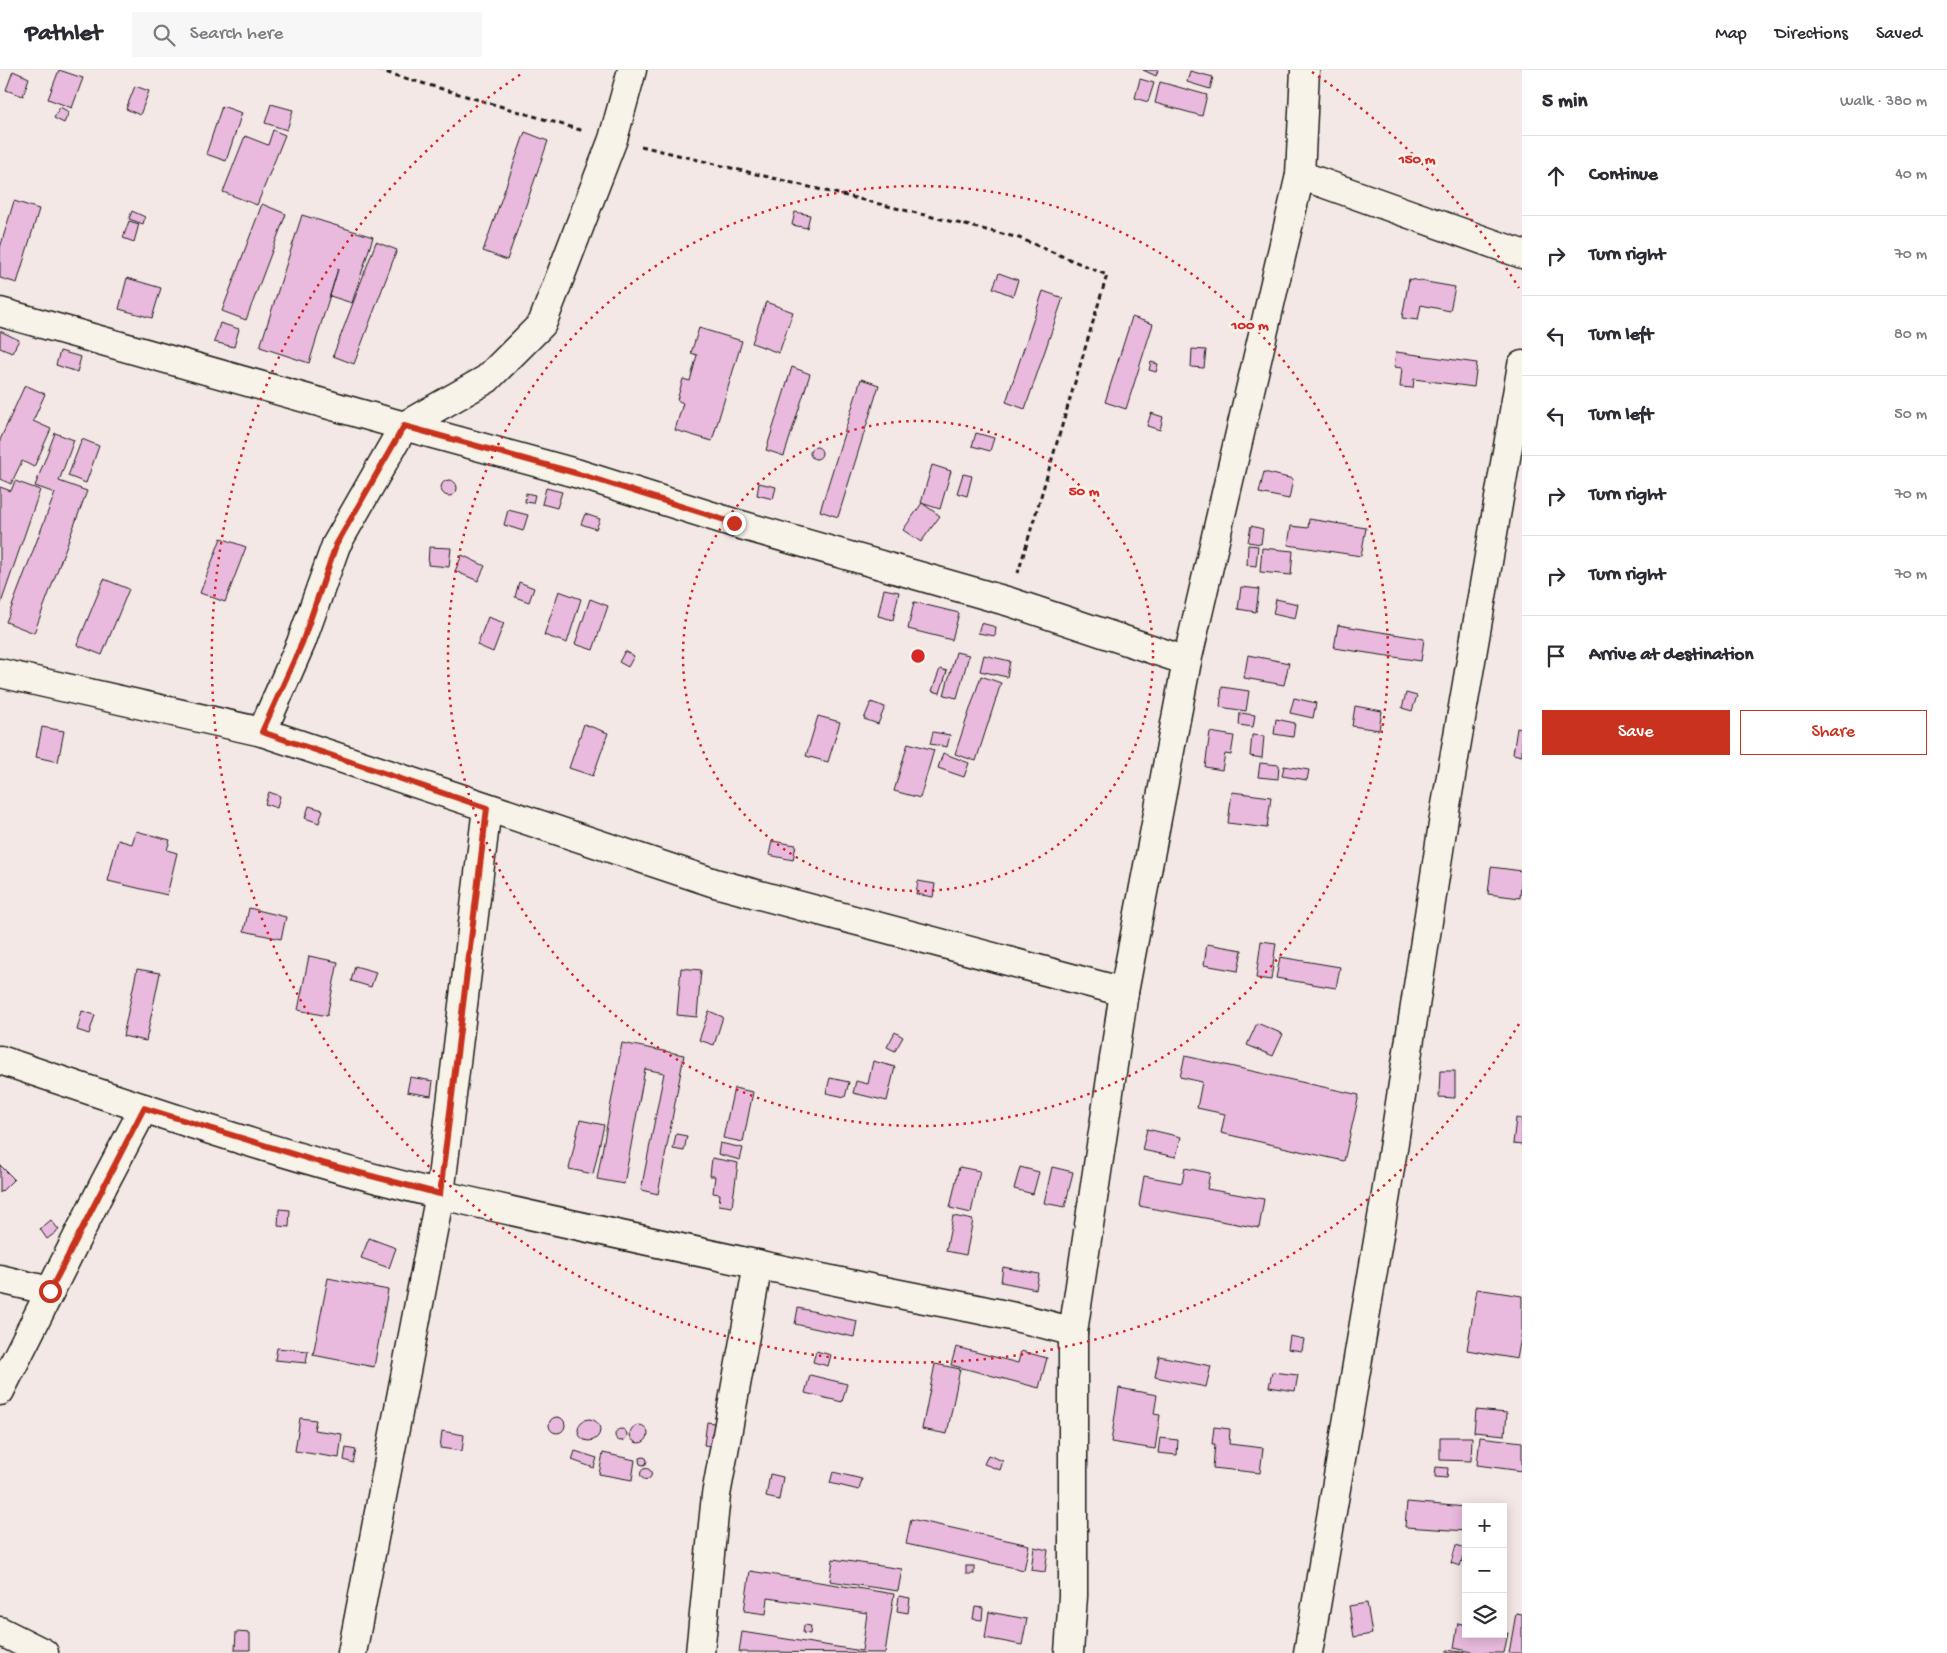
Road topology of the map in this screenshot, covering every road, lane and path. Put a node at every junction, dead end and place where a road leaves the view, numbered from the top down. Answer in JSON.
{"nodes":[{"id":1,"x":378,"y":70,"type":"edge"},
{"id":2,"x":632,"y":70,"type":"edge"},
{"id":3,"x":1305,"y":70,"type":"edge"},
{"id":4,"x":613,"y":139,"type":"junction"},
{"id":5,"x":1300,"y":175,"type":"junction"},
{"id":6,"x":1522,"y":254,"type":"edge"},
{"id":7,"x":0,"y":312,"type":"edge"},
{"id":8,"x":1522,"y":366,"type":"edge"},
{"id":9,"x":404,"y":426,"type":"junction"},
{"id":10,"x":1010,"y":602,"type":"junction"},
{"id":11,"x":1186,"y":661,"type":"junction"},
{"id":12,"x":0,"y":673,"type":"edge"},
{"id":13,"x":262,"y":732,"type":"junction"},
{"id":14,"x":487,"y":808,"type":"junction"},
{"id":15,"x":1124,"y":992,"type":"junction"},
{"id":16,"x":0,"y":1060,"type":"edge"},
{"id":17,"x":144,"y":1108,"type":"junction"},
{"id":18,"x":440,"y":1194,"type":"junction"},
{"id":19,"x":758,"y":1264,"type":"junction"},
{"id":20,"x":0,"y":1279,"type":"edge"},
{"id":21,"x":50,"y":1291,"type":"junction"},
{"id":22,"x":1073,"y":1332,"type":"junction"},
{"id":23,"x":0,"y":1391,"type":"edge"},
{"id":24,"x":0,"y":1631,"type":"edge"},
{"id":25,"x":44,"y":1653,"type":"edge"},
{"id":26,"x":352,"y":1653,"type":"edge"},
{"id":27,"x":700,"y":1653,"type":"edge"},
{"id":28,"x":1069,"y":1653,"type":"edge"},
{"id":29,"x":1308,"y":1653,"type":"edge"}],
"edges":[{"from":1,"to":4,"type":"path"},
{"from":2,"to":4,"type":"street"},
{"from":3,"to":5,"type":"street"},
{"from":4,"to":9,"type":"street"},
{"from":4,"to":10,"type":"path"},
{"from":5,"to":6,"type":"street"},
{"from":5,"to":11,"type":"street"},
{"from":7,"to":9,"type":"street"},
{"from":8,"to":29,"type":"street"},
{"from":9,"to":10,"type":"street"},
{"from":9,"to":13,"type":"street"},
{"from":10,"to":11,"type":"street"},
{"from":11,"to":15,"type":"street"},
{"from":12,"to":13,"type":"street"},
{"from":13,"to":14,"type":"street"},
{"from":14,"to":15,"type":"street"},
{"from":14,"to":18,"type":"street"},
{"from":15,"to":22,"type":"street"},
{"from":16,"to":17,"type":"street"},
{"from":17,"to":18,"type":"street"},
{"from":17,"to":21,"type":"street"},
{"from":18,"to":19,"type":"street"},
{"from":18,"to":26,"type":"street"},
{"from":19,"to":22,"type":"street"},
{"from":19,"to":27,"type":"street"},
{"from":20,"to":21,"type":"street"},
{"from":21,"to":23,"type":"street"},
{"from":22,"to":28,"type":"street"},
{"from":24,"to":25,"type":"street"}]}
